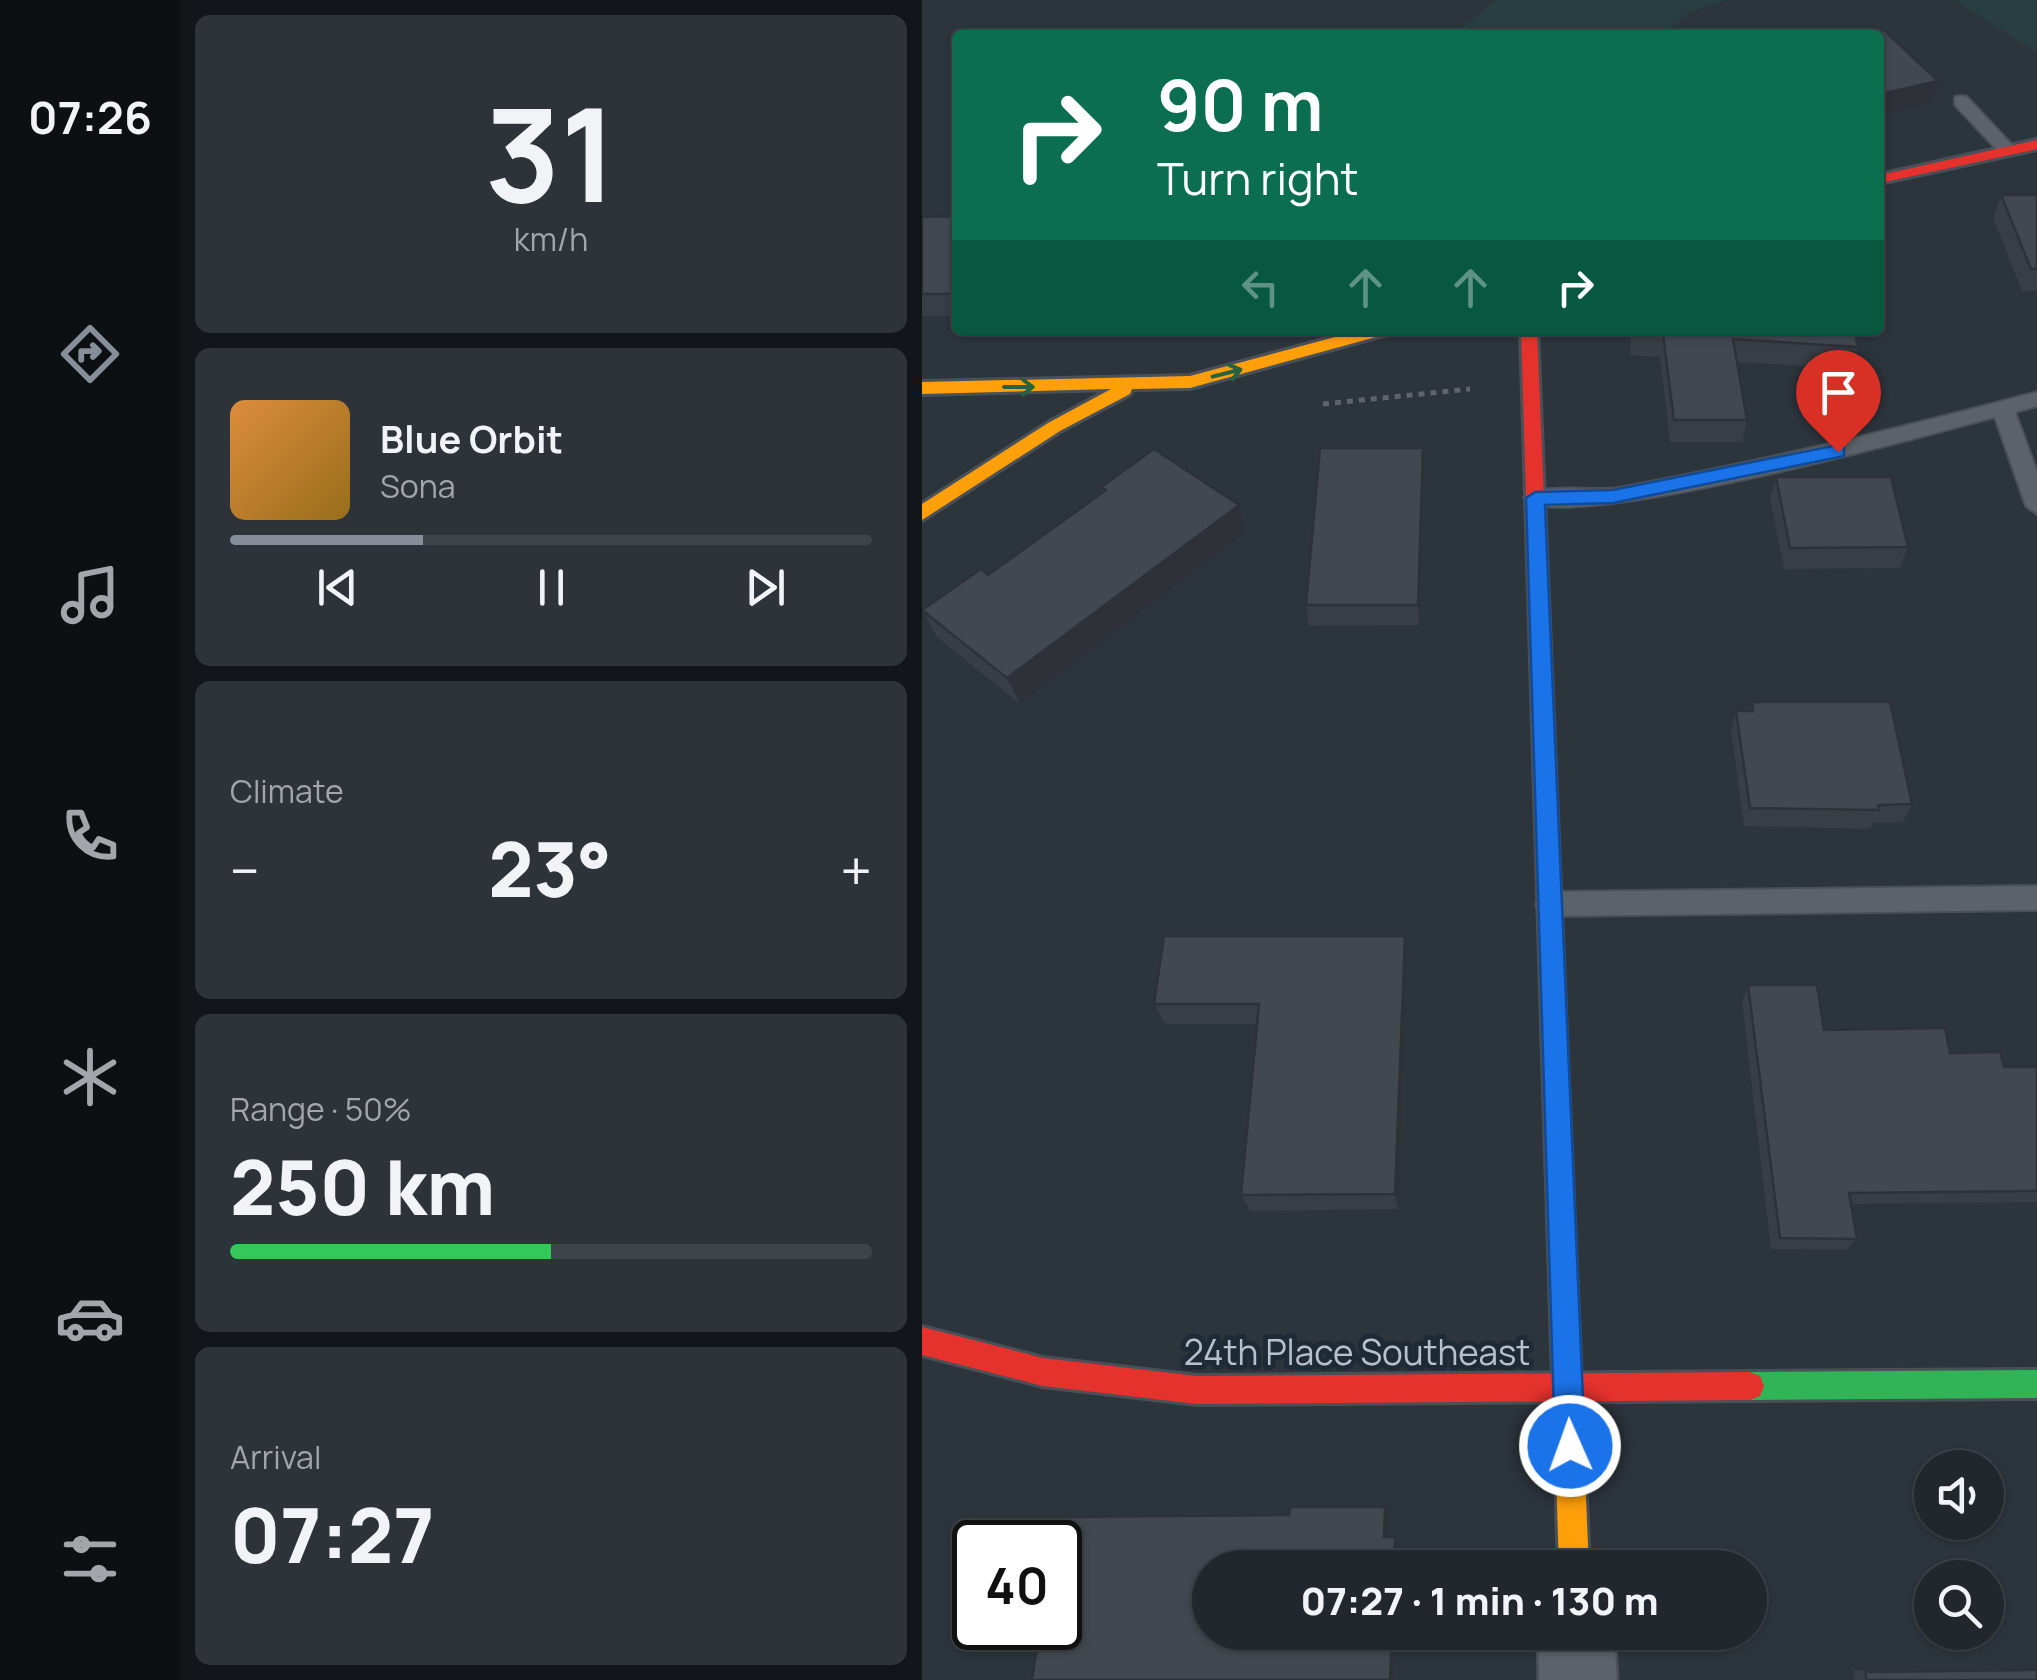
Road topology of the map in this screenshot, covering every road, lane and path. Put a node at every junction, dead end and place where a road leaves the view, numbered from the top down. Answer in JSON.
{"nodes":[{"id":1,"x":1962,"y":102,"type":"dead end"},
{"id":2,"x":2036,"y":144,"type":"edge"},
{"id":3,"x":2007,"y":150,"type":"junction"},
{"id":4,"x":1884,"y":177,"type":"edge"},
{"id":5,"x":1362,"y":335,"type":"edge"},
{"id":6,"x":1529,"y":335,"type":"edge"},
{"id":7,"x":1170,"y":359,"type":"dead end"},
{"id":8,"x":1131,"y":386,"type":"junction"},
{"id":9,"x":922,"y":388,"type":"edge"},
{"id":10,"x":2036,"y":399,"type":"edge"},
{"id":11,"x":2003,"y":408,"type":"junction"},
{"id":12,"x":1535,"y":498,"type":"junction"},
{"id":13,"x":2036,"y":506,"type":"edge"},
{"id":14,"x":922,"y":513,"type":"edge"},
{"id":15,"x":2036,"y":898,"type":"edge"},
{"id":16,"x":1550,"y":904,"type":"junction"},
{"id":17,"x":922,"y":1341,"type":"edge"},
{"id":18,"x":2036,"y":1384,"type":"edge"},
{"id":19,"x":1568,"y":1386,"type":"junction"},
{"id":20,"x":1573,"y":1550,"type":"edge"},
{"id":21,"x":1577,"y":1650,"type":"edge"},
{"id":22,"x":1578,"y":1680,"type":"edge"}],
"edges":[{"from":1,"to":3,"type":"lane"},
{"from":2,"to":3,"type":"street"},
{"from":3,"to":4,"type":"street"},
{"from":8,"to":5,"type":"street","one_way":true},
{"from":6,"to":12,"type":"street"},
{"from":7,"to":8,"type":"street"},
{"from":9,"to":8,"type":"street","one_way":true},
{"from":8,"to":14,"type":"street"},
{"from":10,"to":11,"type":"lane"},
{"from":11,"to":12,"type":"lane"},
{"from":11,"to":13,"type":"lane"},
{"from":12,"to":16,"type":"street"},
{"from":15,"to":16,"type":"lane"},
{"from":16,"to":19,"type":"street"},
{"from":17,"to":19,"type":"street","name":"24th Place Southeast"},
{"from":18,"to":19,"type":"street","name":"24th Place Southeast"},
{"from":19,"to":20,"type":"street"},
{"from":21,"to":22,"type":"street"}]}
